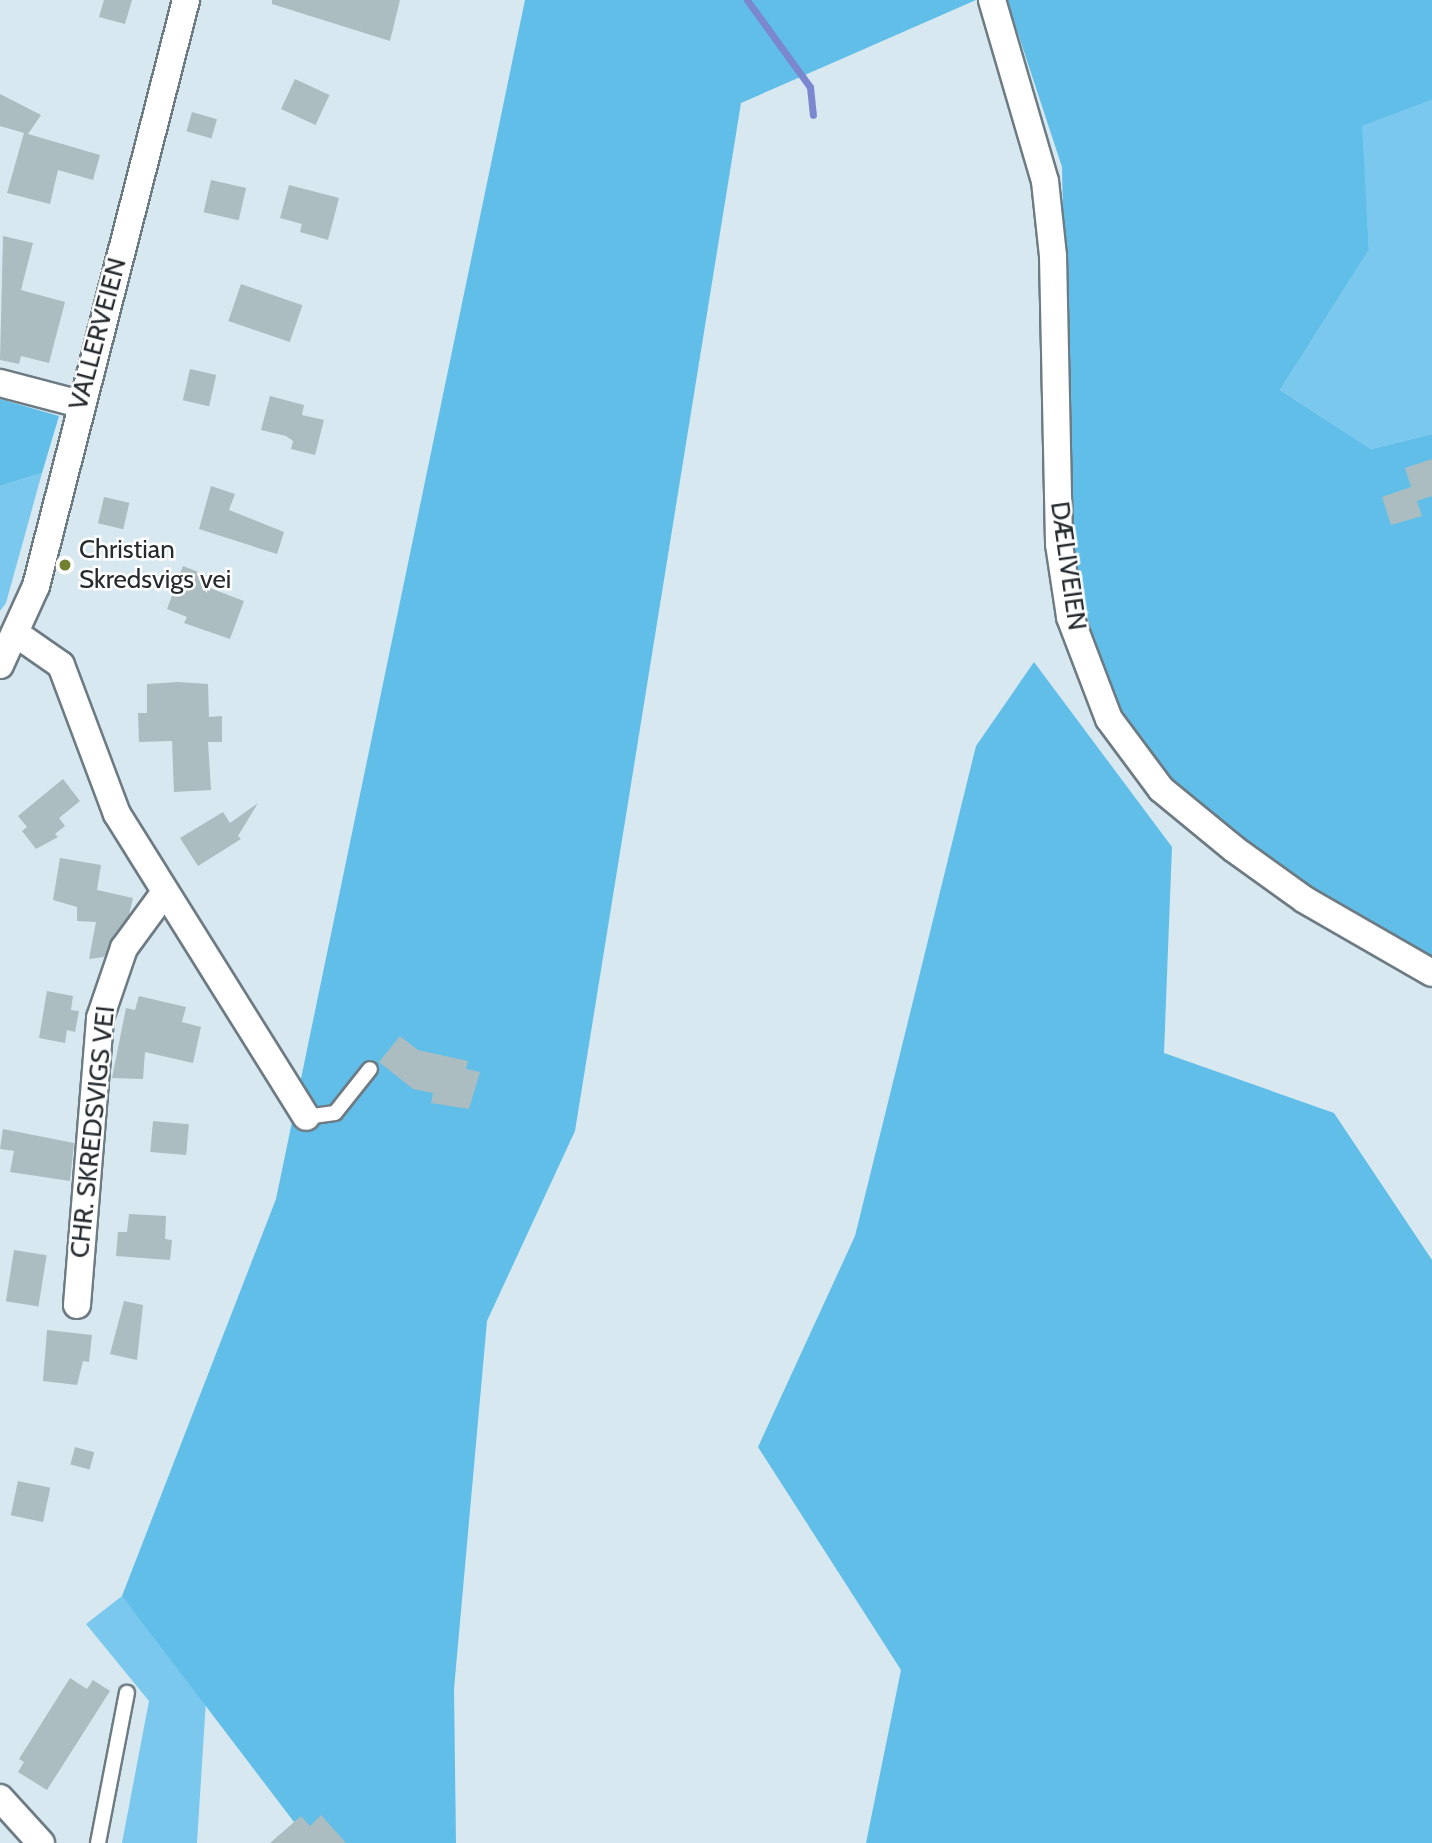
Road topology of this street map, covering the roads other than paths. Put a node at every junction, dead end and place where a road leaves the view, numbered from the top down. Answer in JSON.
{"nodes":[{"id":1,"x":186,"y":0,"type":"edge"},
{"id":2,"x":992,"y":0,"type":"edge"},
{"id":3,"x":0,"y":383,"type":"edge"},
{"id":4,"x":80,"y":404,"type":"junction"},
{"id":5,"x":15,"y":633,"type":"junction"},
{"id":6,"x":0,"y":665,"type":"edge"},
{"id":7,"x":165,"y":892,"type":"junction"},
{"id":8,"x":1432,"y":973,"type":"edge"},
{"id":9,"x":370,"y":1069,"type":"dead end"},
{"id":10,"x":306,"y":1117,"type":"joint"},
{"id":11,"x":77,"y":1305,"type":"dead end"},
{"id":12,"x":127,"y":1693,"type":"dead end"},
{"id":13,"x":1,"y":1803,"type":"edge"},
{"id":14,"x":41,"y":1843,"type":"edge"},
{"id":15,"x":98,"y":1843,"type":"edge"}],
"edges":[{"from":1,"to":4,"type":"street","name":"VALLERVEIEN"},
{"from":2,"to":8,"type":"street","name":"DÆLIVEIEN"},
{"from":3,"to":4,"type":"street"},
{"from":4,"to":5,"type":"street","name":"VALLERVEIEN"},
{"from":5,"to":6,"type":"street","name":"VALLERVEIEN"},
{"from":5,"to":7,"type":"street"},
{"from":7,"to":10,"type":"street"},
{"from":7,"to":11,"type":"street","name":"CHR. SKREDSVIGS VEI"},
{"from":9,"to":10,"type":"lane"},
{"from":12,"to":15,"type":"lane"},
{"from":13,"to":14,"type":"street"}]}
